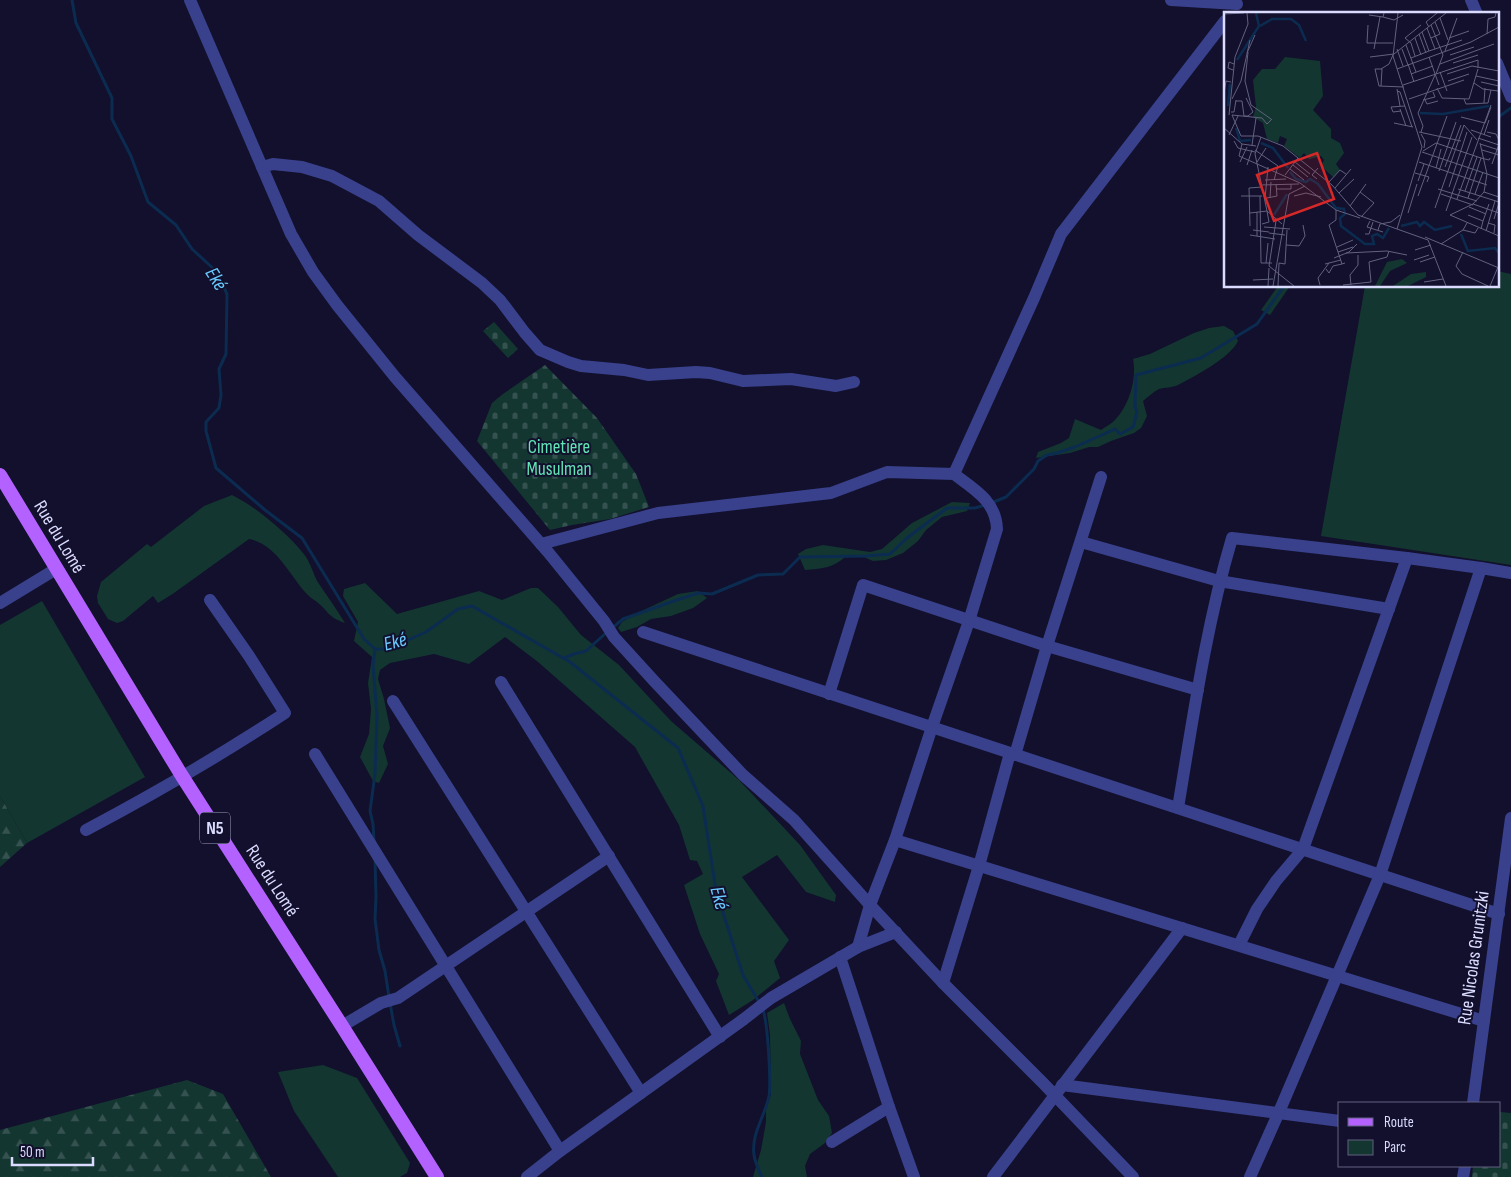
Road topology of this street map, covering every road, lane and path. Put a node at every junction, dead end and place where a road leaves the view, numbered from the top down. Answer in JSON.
{"nodes":[{"id":1,"x":190,"y":0,"type":"edge"},
{"id":2,"x":1171,"y":0,"type":"edge"},
{"id":3,"x":1471,"y":0,"type":"edge"},
{"id":4,"x":1236,"y":6,"type":"edge"},
{"id":5,"x":1476,"y":12,"type":"edge"},
{"id":6,"x":1224,"y":22,"type":"edge"},
{"id":7,"x":1498,"y":65,"type":"edge"},
{"id":8,"x":1511,"y":97,"type":"edge"},
{"id":9,"x":262,"y":167,"type":"junction"},
{"id":10,"x":854,"y":382,"type":"dead end"},
{"id":11,"x":954,"y":474,"type":"junction"},
{"id":12,"x":0,"y":476,"type":"edge"},
{"id":13,"x":1101,"y":477,"type":"dead end"},
{"id":14,"x":1080,"y":542,"type":"junction"},
{"id":15,"x":541,"y":544,"type":"junction"},
{"id":16,"x":1407,"y":558,"type":"junction"},
{"id":17,"x":1482,"y":568,"type":"junction"},
{"id":18,"x":56,"y":569,"type":"junction"},
{"id":19,"x":1511,"y":573,"type":"edge"},
{"id":20,"x":1219,"y":581,"type":"junction"},
{"id":21,"x":210,"y":600,"type":"dead end"},
{"id":22,"x":0,"y":603,"type":"edge"},
{"id":23,"x":1389,"y":609,"type":"junction"},
{"id":24,"x":969,"y":621,"type":"junction"},
{"id":25,"x":643,"y":632,"type":"dead end"},
{"id":26,"x":1047,"y":646,"type":"junction"},
{"id":27,"x":502,"y":682,"type":"dead end"},
{"id":28,"x":1198,"y":690,"type":"junction"},
{"id":29,"x":829,"y":694,"type":"junction"},
{"id":30,"x":393,"y":701,"type":"dead end"},
{"id":31,"x":932,"y":727,"type":"junction"},
{"id":32,"x":315,"y":754,"type":"dead end"},
{"id":33,"x":1012,"y":754,"type":"junction"},
{"id":34,"x":182,"y":776,"type":"junction"},
{"id":35,"x":1178,"y":808,"type":"junction"},
{"id":36,"x":1511,"y":818,"type":"edge"},
{"id":37,"x":86,"y":830,"type":"dead end"},
{"id":38,"x":895,"y":840,"type":"junction"},
{"id":39,"x":1303,"y":850,"type":"junction"},
{"id":40,"x":1509,"y":852,"type":"edge"},
{"id":41,"x":609,"y":856,"type":"junction"},
{"id":42,"x":979,"y":866,"type":"junction"},
{"id":43,"x":1380,"y":875,"type":"junction"},
{"id":44,"x":870,"y":905,"type":"junction"},
{"id":45,"x":526,"y":912,"type":"junction"},
{"id":46,"x":1499,"y":914,"type":"junction"},
{"id":47,"x":1182,"y":928,"type":"junction"},
{"id":48,"x":896,"y":932,"type":"junction"},
{"id":49,"x":1238,"y":946,"type":"junction"},
{"id":50,"x":858,"y":947,"type":"junction"},
{"id":51,"x":840,"y":957,"type":"junction"},
{"id":52,"x":446,"y":966,"type":"junction"},
{"id":53,"x":1337,"y":976,"type":"junction"},
{"id":54,"x":943,"y":983,"type":"junction"},
{"id":55,"x":1484,"y":1021,"type":"junction"},
{"id":56,"x":342,"y":1026,"type":"junction"},
{"id":57,"x":720,"y":1037,"type":"junction"},
{"id":58,"x":1058,"y":1090,"type":"junction"},
{"id":59,"x":641,"y":1093,"type":"junction"},
{"id":60,"x":1473,"y":1102,"type":"edge"},
{"id":61,"x":889,"y":1107,"type":"junction"},
{"id":62,"x":1279,"y":1112,"type":"junction"},
{"id":63,"x":1338,"y":1121,"type":"edge"},
{"id":64,"x":832,"y":1142,"type":"dead end"},
{"id":65,"x":560,"y":1151,"type":"junction"},
{"id":66,"x":437,"y":1177,"type":"edge"},
{"id":67,"x":527,"y":1177,"type":"edge"},
{"id":68,"x":914,"y":1177,"type":"edge"},
{"id":69,"x":993,"y":1177,"type":"edge"},
{"id":70,"x":1132,"y":1177,"type":"edge"},
{"id":71,"x":1250,"y":1177,"type":"edge"}],
"edges":[{"from":1,"to":9,"type":"street"},
{"from":2,"to":4,"type":"street"},
{"from":3,"to":5,"type":"street"},
{"from":6,"to":11,"type":"street"},
{"from":7,"to":8,"type":"street"},
{"from":9,"to":10,"type":"street"},
{"from":9,"to":15,"type":"street"},
{"from":11,"to":15,"type":"street"},
{"from":11,"to":24,"type":"street"},
{"from":12,"to":18,"type":"main road","name":"Rue du Lomé","number":"N5"},
{"from":13,"to":14,"type":"street"},
{"from":14,"to":20,"type":"street"},
{"from":14,"to":26,"type":"street"},
{"from":15,"to":44,"type":"street"},
{"from":16,"to":17,"type":"street"},
{"from":16,"to":20,"type":"street"},
{"from":16,"to":23,"type":"street"},
{"from":17,"to":19,"type":"street"},
{"from":17,"to":43,"type":"street"},
{"from":18,"to":22,"type":"street"},
{"from":18,"to":34,"type":"main road","name":"Rue du Lomé","number":"N5"},
{"from":20,"to":23,"type":"street"},
{"from":20,"to":28,"type":"street"},
{"from":21,"to":34,"type":"street"},
{"from":23,"to":39,"type":"street"},
{"from":24,"to":26,"type":"street"},
{"from":24,"to":29,"type":"street"},
{"from":24,"to":31,"type":"street"},
{"from":25,"to":29,"type":"street"},
{"from":26,"to":28,"type":"street"},
{"from":26,"to":33,"type":"street"},
{"from":27,"to":41,"type":"street"},
{"from":28,"to":35,"type":"street"},
{"from":29,"to":31,"type":"street"},
{"from":30,"to":45,"type":"street"},
{"from":31,"to":33,"type":"street"},
{"from":31,"to":38,"type":"street"},
{"from":32,"to":52,"type":"street"},
{"from":33,"to":35,"type":"street"},
{"from":33,"to":42,"type":"street"},
{"from":34,"to":37,"type":"street"},
{"from":34,"to":56,"type":"main road","name":"Rue du Lomé","number":"N5"},
{"from":35,"to":39,"type":"street"},
{"from":36,"to":40,"type":"street","name":"Rue Nicolas Grunitzki"},
{"from":38,"to":42,"type":"street"},
{"from":38,"to":44,"type":"street"},
{"from":39,"to":43,"type":"street"},
{"from":39,"to":49,"type":"street"},
{"from":40,"to":46,"type":"street","name":"Rue Nicolas Grunitzki"},
{"from":41,"to":45,"type":"street"},
{"from":41,"to":57,"type":"street"},
{"from":42,"to":47,"type":"street"},
{"from":42,"to":54,"type":"street"},
{"from":43,"to":46,"type":"street"},
{"from":43,"to":53,"type":"street"},
{"from":44,"to":48,"type":"street"},
{"from":44,"to":50,"type":"street"},
{"from":45,"to":52,"type":"street"},
{"from":45,"to":59,"type":"street"},
{"from":46,"to":55,"type":"street","name":"Rue Nicolas Grunitzki"},
{"from":47,"to":49,"type":"street"},
{"from":47,"to":58,"type":"street"},
{"from":48,"to":50,"type":"street"},
{"from":48,"to":54,"type":"street"},
{"from":49,"to":53,"type":"street"},
{"from":50,"to":51,"type":"street"},
{"from":51,"to":57,"type":"street"},
{"from":51,"to":61,"type":"street"},
{"from":52,"to":56,"type":"street"},
{"from":52,"to":65,"type":"street"},
{"from":53,"to":55,"type":"street"},
{"from":53,"to":62,"type":"street"},
{"from":54,"to":58,"type":"street"},
{"from":55,"to":60,"type":"street","name":"Rue Nicolas Grunitzki"},
{"from":56,"to":66,"type":"main road","name":"Rue du Lomé","number":"N5"},
{"from":57,"to":59,"type":"street"},
{"from":58,"to":62,"type":"street"},
{"from":58,"to":69,"type":"street"},
{"from":58,"to":70,"type":"street"},
{"from":59,"to":65,"type":"street"},
{"from":61,"to":64,"type":"street"},
{"from":61,"to":68,"type":"street"},
{"from":62,"to":63,"type":"street"},
{"from":62,"to":71,"type":"street"},
{"from":65,"to":67,"type":"street"}]}
